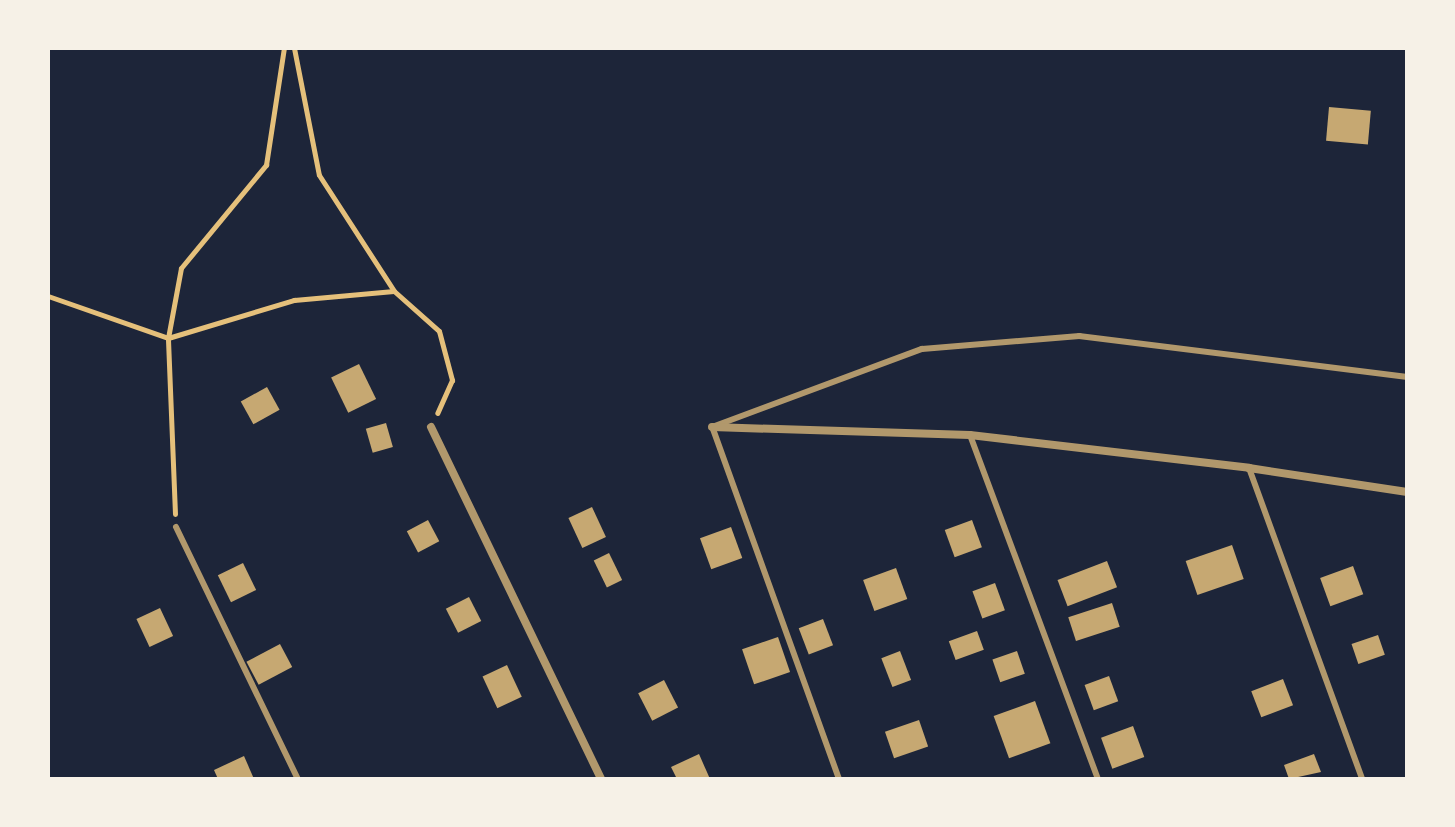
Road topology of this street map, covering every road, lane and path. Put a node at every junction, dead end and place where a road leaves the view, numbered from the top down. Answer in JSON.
{"nodes":[{"id":1,"x":284,"y":48,"type":"edge"},
{"id":2,"x":294,"y":48,"type":"edge"},
{"id":3,"x":394,"y":291,"type":"junction"},
{"id":4,"x":48,"y":296,"type":"edge"},
{"id":5,"x":168,"y":338,"type":"junction"},
{"id":6,"x":1407,"y":377,"type":"edge"},
{"id":7,"x":431,"y":427,"type":"joint"},
{"id":8,"x":712,"y":427,"type":"junction"},
{"id":9,"x":970,"y":435,"type":"junction"},
{"id":10,"x":1249,"y":468,"type":"junction"},
{"id":11,"x":1407,"y":492,"type":"edge"},
{"id":12,"x":176,"y":527,"type":"joint"},
{"id":13,"x":298,"y":779,"type":"edge"},
{"id":14,"x":601,"y":779,"type":"edge"},
{"id":15,"x":839,"y":779,"type":"edge"},
{"id":16,"x":1098,"y":779,"type":"edge"},
{"id":17,"x":1362,"y":779,"type":"edge"}],
"edges":[{"from":1,"to":5,"type":"path"},
{"from":2,"to":3,"type":"path"},
{"from":3,"to":5,"type":"path"},
{"from":3,"to":7,"type":"path"},
{"from":4,"to":5,"type":"path"},
{"from":5,"to":12,"type":"path"},
{"from":6,"to":8,"type":"lane"},
{"from":7,"to":14,"type":"street"},
{"from":8,"to":9,"type":"street"},
{"from":8,"to":15,"type":"lane"},
{"from":9,"to":10,"type":"street"},
{"from":9,"to":16,"type":"lane"},
{"from":10,"to":11,"type":"street"},
{"from":10,"to":17,"type":"lane"},
{"from":12,"to":13,"type":"lane"}]}
